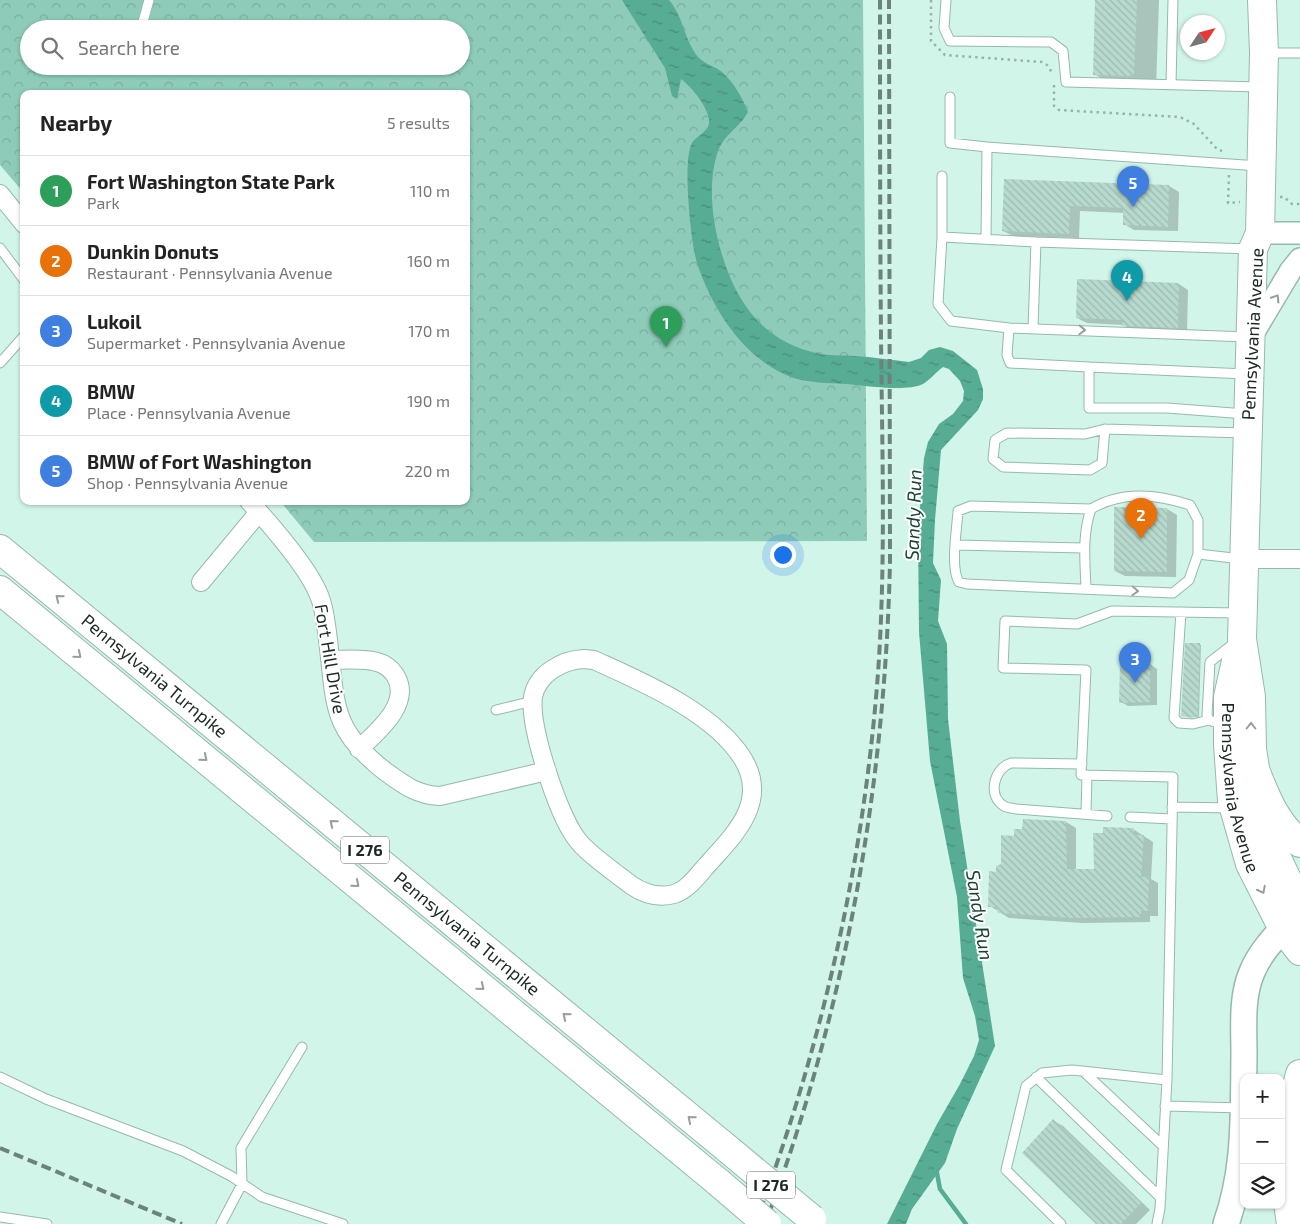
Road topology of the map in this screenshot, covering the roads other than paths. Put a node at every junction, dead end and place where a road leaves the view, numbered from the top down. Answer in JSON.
{"nodes":[{"id":1,"x":149,"y":0,"type":"edge"},
{"id":2,"x":946,"y":0,"type":"edge"},
{"id":3,"x":1173,"y":0,"type":"edge"},
{"id":4,"x":1262,"y":0,"type":"edge"},
{"id":5,"x":143,"y":20,"type":"edge"},
{"id":6,"x":1264,"y":53,"type":"junction"},
{"id":7,"x":1300,"y":53,"type":"edge"},
{"id":8,"x":1171,"y":84,"type":"junction"},
{"id":9,"x":1263,"y":87,"type":"junction"},
{"id":10,"x":950,"y":97,"type":"dead end"},
{"id":11,"x":987,"y":147,"type":"junction"},
{"id":12,"x":1261,"y":166,"type":"junction"},
{"id":13,"x":942,"y":176,"type":"dead end"},
{"id":14,"x":0,"y":194,"type":"edge"},
{"id":15,"x":20,"y":219,"type":"edge"},
{"id":16,"x":1300,"y":233,"type":"edge"},
{"id":17,"x":942,"y":237,"type":"junction"},
{"id":18,"x":986,"y":239,"type":"junction"},
{"id":19,"x":1256,"y":241,"type":"junction"},
{"id":20,"x":1036,"y":242,"type":"junction"},
{"id":21,"x":0,"y":248,"type":"edge"},
{"id":22,"x":1300,"y":258,"type":"edge"},
{"id":23,"x":20,"y":275,"type":"edge"},
{"id":24,"x":1009,"y":328,"type":"junction"},
{"id":25,"x":1033,"y":328,"type":"junction"},
{"id":26,"x":1251,"y":337,"type":"junction"},
{"id":27,"x":20,"y":340,"type":"edge"},
{"id":28,"x":0,"y":363,"type":"edge"},
{"id":29,"x":1089,"y":367,"type":"junction"},
{"id":30,"x":1250,"y":374,"type":"junction"},
{"id":31,"x":1248,"y":424,"type":"junction"},
{"id":32,"x":1105,"y":429,"type":"junction"},
{"id":33,"x":254,"y":507,"type":"edge"},
{"id":34,"x":1091,"y":509,"type":"junction"},
{"id":35,"x":956,"y":545,"type":"junction"},
{"id":36,"x":1084,"y":548,"type":"junction"},
{"id":37,"x":0,"y":550,"type":"edge"},
{"id":38,"x":1198,"y":554,"type":"junction"},
{"id":39,"x":1300,"y":558,"type":"edge"},
{"id":40,"x":1243,"y":559,"type":"junction"},
{"id":41,"x":202,"y":582,"type":"dead end"},
{"id":42,"x":1086,"y":588,"type":"junction"},
{"id":43,"x":0,"y":590,"type":"edge"},
{"id":44,"x":1181,"y":612,"type":"junction"},
{"id":45,"x":1242,"y":626,"type":"junction"},
{"id":46,"x":330,"y":660,"type":"junction"},
{"id":47,"x":533,"y":701,"type":"junction"},
{"id":48,"x":496,"y":710,"type":"dead end"},
{"id":49,"x":1218,"y":722,"type":"junction"},
{"id":50,"x":360,"y":749,"type":"junction"},
{"id":51,"x":1082,"y":764,"type":"junction"},
{"id":52,"x":1254,"y":768,"type":"junction"},
{"id":53,"x":547,"y":771,"type":"junction"},
{"id":54,"x":1086,"y":775,"type":"junction"},
{"id":55,"x":1172,"y":807,"type":"junction"},
{"id":56,"x":1234,"y":808,"type":"junction"},
{"id":57,"x":1086,"y":814,"type":"junction"},
{"id":58,"x":1107,"y":816,"type":"dead end"},
{"id":59,"x":1130,"y":817,"type":"dead end"},
{"id":60,"x":1172,"y":819,"type":"junction"},
{"id":61,"x":1300,"y":843,"type":"edge"},
{"id":62,"x":1294,"y":915,"type":"edge"},
{"id":63,"x":1300,"y":951,"type":"edge"},
{"id":64,"x":302,"y":1047,"type":"dead end"},
{"id":65,"x":1084,"y":1072,"type":"junction"},
{"id":66,"x":1244,"y":1074,"type":"edge"},
{"id":67,"x":1300,"y":1074,"type":"edge"},
{"id":68,"x":0,"y":1077,"type":"edge"},
{"id":69,"x":1036,"y":1077,"type":"junction"},
{"id":70,"x":1167,"y":1080,"type":"junction"},
{"id":71,"x":1166,"y":1106,"type":"junction"},
{"id":72,"x":1240,"y":1108,"type":"edge"},
{"id":73,"x":1244,"y":1119,"type":"edge"},
{"id":74,"x":1164,"y":1146,"type":"junction"},
{"id":75,"x":242,"y":1184,"type":"junction"},
{"id":76,"x":1161,"y":1198,"type":"junction"},
{"id":77,"x":0,"y":1217,"type":"edge"},
{"id":78,"x":815,"y":1222,"type":"edge"},
{"id":79,"x":47,"y":1224,"type":"edge"},
{"id":80,"x":221,"y":1224,"type":"edge"},
{"id":81,"x":343,"y":1224,"type":"edge"},
{"id":82,"x":767,"y":1224,"type":"edge"},
{"id":83,"x":1061,"y":1224,"type":"edge"},
{"id":84,"x":1157,"y":1224,"type":"edge"},
{"id":85,"x":1226,"y":1224,"type":"edge"},
{"id":86,"x":1291,"y":1224,"type":"edge"}],
"edges":[{"from":1,"to":5,"type":"lane"},
{"from":2,"to":8,"type":"lane"},
{"from":3,"to":8,"type":"lane"},
{"from":4,"to":6,"type":"main road","name":"Pennsylvania Avenue"},
{"from":6,"to":7,"type":"lane"},
{"from":6,"to":9,"type":"main road","name":"Pennsylvania Avenue"},
{"from":8,"to":9,"type":"lane"},
{"from":9,"to":12,"type":"main road","name":"Pennsylvania Avenue"},
{"from":10,"to":11,"type":"lane"},
{"from":11,"to":12,"type":"lane"},
{"from":11,"to":18,"type":"lane"},
{"from":12,"to":19,"type":"main road","name":"Pennsylvania Avenue"},
{"from":13,"to":17,"type":"lane"},
{"from":14,"to":15,"type":"street"},
{"from":16,"to":19,"type":"street"},
{"from":17,"to":18,"type":"lane"},
{"from":17,"to":24,"type":"lane"},
{"from":18,"to":20,"type":"lane"},
{"from":19,"to":20,"type":"lane"},
{"from":19,"to":26,"type":"main road","name":"Pennsylvania Avenue"},
{"from":20,"to":25,"type":"lane"},
{"from":21,"to":23,"type":"lane"},
{"from":26,"to":22,"type":"street","one_way":true},
{"from":24,"to":25,"type":"lane"},
{"from":24,"to":29,"type":"lane"},
{"from":25,"to":26,"type":"lane","one_way":true},
{"from":26,"to":30,"type":"main road","name":"Pennsylvania Avenue"},
{"from":27,"to":28,"type":"lane"},
{"from":29,"to":30,"type":"lane"},
{"from":29,"to":31,"type":"lane"},
{"from":30,"to":31,"type":"main road","name":"Pennsylvania Avenue"},
{"from":31,"to":32,"type":"lane"},
{"from":31,"to":40,"type":"main road","name":"Pennsylvania Avenue"},
{"from":32,"to":32,"type":"lane"},
{"from":33,"to":41,"type":"street"},
{"from":33,"to":46,"type":"street","name":"Fort Hill Drive"},
{"from":34,"to":35,"type":"lane"},
{"from":34,"to":36,"type":"lane"},
{"from":34,"to":38,"type":"lane"},
{"from":35,"to":36,"type":"lane"},
{"from":35,"to":42,"type":"lane"},
{"from":36,"to":42,"type":"lane"},
{"from":78,"to":37,"type":"main road","name":"Pennsylvania Turnpike","number":"I 276","one_way":true,"bridge":true},
{"from":38,"to":40,"type":"lane"},
{"from":42,"to":38,"type":"lane","one_way":true},
{"from":39,"to":40,"type":"street"},
{"from":40,"to":45,"type":"main road","name":"Pennsylvania Avenue"},
{"from":43,"to":82,"type":"main road","name":"Pennsylvania Turnpike","number":"I 276","one_way":true,"bridge":true},
{"from":44,"to":45,"type":"lane"},
{"from":44,"to":49,"type":"lane"},
{"from":44,"to":51,"type":"lane"},
{"from":45,"to":49,"type":"main road","name":"Pennsylvania Avenue"},
{"from":52,"to":45,"type":"main road","name":"Pennsylvania Avenue","one_way":true},
{"from":46,"to":50,"type":"street","name":"Fort Hill Drive"},
{"from":46,"to":50,"type":"street"},
{"from":47,"to":48,"type":"lane"},
{"from":47,"to":53,"type":"street"},
{"from":47,"to":53,"type":"street"},
{"from":49,"to":56,"type":"main road","name":"Pennsylvania Avenue"},
{"from":50,"to":53,"type":"street","name":"Fort Hill Drive"},
{"from":51,"to":54,"type":"lane"},
{"from":51,"to":57,"type":"lane"},
{"from":52,"to":61,"type":"main road"},
{"from":52,"to":62,"type":"main road","name":"Pennsylvania Avenue"},
{"from":54,"to":55,"type":"lane"},
{"from":54,"to":57,"type":"lane"},
{"from":55,"to":56,"type":"lane"},
{"from":55,"to":60,"type":"lane"},
{"from":56,"to":62,"type":"main road","name":"Pennsylvania Avenue","one_way":true},
{"from":57,"to":58,"type":"lane"},
{"from":59,"to":60,"type":"lane"},
{"from":60,"to":70,"type":"lane"},
{"from":62,"to":63,"type":"main road"},
{"from":62,"to":66,"type":"main road"},
{"from":64,"to":75,"type":"lane"},
{"from":65,"to":69,"type":"lane"},
{"from":65,"to":70,"type":"lane"},
{"from":65,"to":74,"type":"lane"},
{"from":67,"to":86,"type":"main road"},
{"from":68,"to":75,"type":"lane"},
{"from":69,"to":76,"type":"lane"},
{"from":69,"to":83,"type":"lane"},
{"from":70,"to":71,"type":"lane"},
{"from":71,"to":72,"type":"lane"},
{"from":71,"to":74,"type":"lane"},
{"from":73,"to":85,"type":"main road"},
{"from":74,"to":76,"type":"lane"},
{"from":75,"to":80,"type":"lane"},
{"from":75,"to":81,"type":"lane"},
{"from":76,"to":84,"type":"lane"},
{"from":77,"to":79,"type":"lane"}]}
